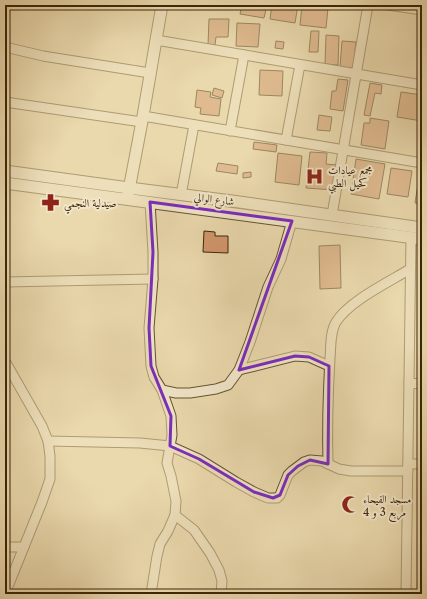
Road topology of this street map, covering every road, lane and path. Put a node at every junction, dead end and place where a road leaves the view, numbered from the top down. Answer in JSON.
{"nodes":[{"id":1,"x":162,"y":5,"type":"edge"},
{"id":2,"x":368,"y":5,"type":"edge"},
{"id":3,"x":388,"y":5,"type":"edge"},
{"id":4,"x":422,"y":10,"type":"edge"},
{"id":5,"x":156,"y":40,"type":"junction"},
{"id":6,"x":5,"y":47,"type":"edge"},
{"id":7,"x":244,"y":55,"type":"junction"},
{"id":8,"x":300,"y":65,"type":"junction"},
{"id":9,"x":150,"y":73,"type":"junction"},
{"id":10,"x":356,"y":75,"type":"junction"},
{"id":11,"x":422,"y":85,"type":"edge"},
{"id":12,"x":5,"y":102,"type":"edge"},
{"id":13,"x":142,"y":119,"type":"junction"},
{"id":14,"x":194,"y":125,"type":"junction"},
{"id":15,"x":230,"y":131,"type":"junction"},
{"id":16,"x":286,"y":140,"type":"junction"},
{"id":17,"x":343,"y":150,"type":"junction"},
{"id":18,"x":422,"y":163,"type":"edge"},
{"id":19,"x":5,"y":171,"type":"edge"},
{"id":20,"x":5,"y":183,"type":"edge"},
{"id":21,"x":128,"y":194,"type":"junction"},
{"id":22,"x":180,"y":195,"type":"junction"},
{"id":23,"x":150,"y":202,"type":"junction"},
{"id":24,"x":332,"y":215,"type":"junction"},
{"id":25,"x":292,"y":221,"type":"junction"},
{"id":26,"x":422,"y":228,"type":"edge"},
{"id":27,"x":411,"y":237,"type":"junction"},
{"id":28,"x":422,"y":238,"type":"edge"},
{"id":29,"x":410,"y":269,"type":"junction"},
{"id":30,"x":154,"y":279,"type":"junction"},
{"id":31,"x":5,"y":282,"type":"edge"},
{"id":32,"x":5,"y":361,"type":"edge"},
{"id":33,"x":329,"y":366,"type":"junction"},
{"id":34,"x":239,"y":370,"type":"junction"},
{"id":35,"x":422,"y":383,"type":"edge"},
{"id":36,"x":409,"y":384,"type":"junction"},
{"id":37,"x":162,"y":390,"type":"junction"},
{"id":38,"x":48,"y":441,"type":"junction"},
{"id":39,"x":170,"y":446,"type":"junction"},
{"id":40,"x":328,"y":464,"type":"junction"},
{"id":41,"x":422,"y":464,"type":"edge"},
{"id":42,"x":408,"y":468,"type":"junction"},
{"id":43,"x":175,"y":515,"type":"junction"},
{"id":44,"x":5,"y":547,"type":"edge"},
{"id":45,"x":24,"y":547,"type":"junction"},
{"id":46,"x":5,"y":594,"type":"edge"},
{"id":47,"x":151,"y":594,"type":"edge"},
{"id":48,"x":221,"y":594,"type":"edge"},
{"id":49,"x":406,"y":594,"type":"edge"}],
"edges":[{"from":1,"to":5,"type":"street"},
{"from":2,"to":10,"type":"street"},
{"from":3,"to":4,"type":"street"},
{"from":5,"to":7,"type":"street"},
{"from":5,"to":9,"type":"street"},
{"from":6,"to":9,"type":"street"},
{"from":7,"to":8,"type":"street"},
{"from":7,"to":15,"type":"street"},
{"from":8,"to":10,"type":"street"},
{"from":8,"to":16,"type":"street"},
{"from":9,"to":13,"type":"street"},
{"from":10,"to":11,"type":"street"},
{"from":10,"to":17,"type":"street"},
{"from":12,"to":13,"type":"street"},
{"from":13,"to":14,"type":"street"},
{"from":13,"to":21,"type":"street"},
{"from":14,"to":15,"type":"street"},
{"from":14,"to":22,"type":"street"},
{"from":15,"to":16,"type":"street"},
{"from":16,"to":17,"type":"street"},
{"from":17,"to":18,"type":"street"},
{"from":17,"to":24,"type":"street"},
{"from":19,"to":21,"type":"street","name":"شارع الوالي"},
{"from":20,"to":21,"type":"street","name":"شارع الوالي"},
{"from":21,"to":22,"type":"street","name":"شارع الوالي"},
{"from":21,"to":23,"type":"street","name":"شارع الوالي"},
{"from":22,"to":24,"type":"street","name":"شارع الوالي"},
{"from":23,"to":25,"type":"street","name":"شارع الوالي"},
{"from":23,"to":30,"type":"street"},
{"from":24,"to":26,"type":"street","name":"شارع الوالي"},
{"from":25,"to":27,"type":"street","name":"شارع الوالي"},
{"from":25,"to":34,"type":"street"},
{"from":27,"to":28,"type":"street","name":"شارع الوالي"},
{"from":27,"to":29,"type":"street"},
{"from":29,"to":33,"type":"street"},
{"from":29,"to":36,"type":"street"},
{"from":30,"to":31,"type":"street"},
{"from":30,"to":37,"type":"street"},
{"from":32,"to":38,"type":"street"},
{"from":33,"to":34,"type":"street"},
{"from":33,"to":40,"type":"street"},
{"from":34,"to":37,"type":"street"},
{"from":35,"to":36,"type":"street"},
{"from":36,"to":42,"type":"street"},
{"from":37,"to":39,"type":"street"},
{"from":38,"to":39,"type":"street"},
{"from":38,"to":45,"type":"street"},
{"from":39,"to":40,"type":"street"},
{"from":39,"to":43,"type":"street"},
{"from":40,"to":42,"type":"street"},
{"from":41,"to":42,"type":"street"},
{"from":42,"to":49,"type":"street"},
{"from":43,"to":47,"type":"street"},
{"from":43,"to":48,"type":"street"},
{"from":44,"to":45,"type":"street"},
{"from":45,"to":46,"type":"street"}]}
